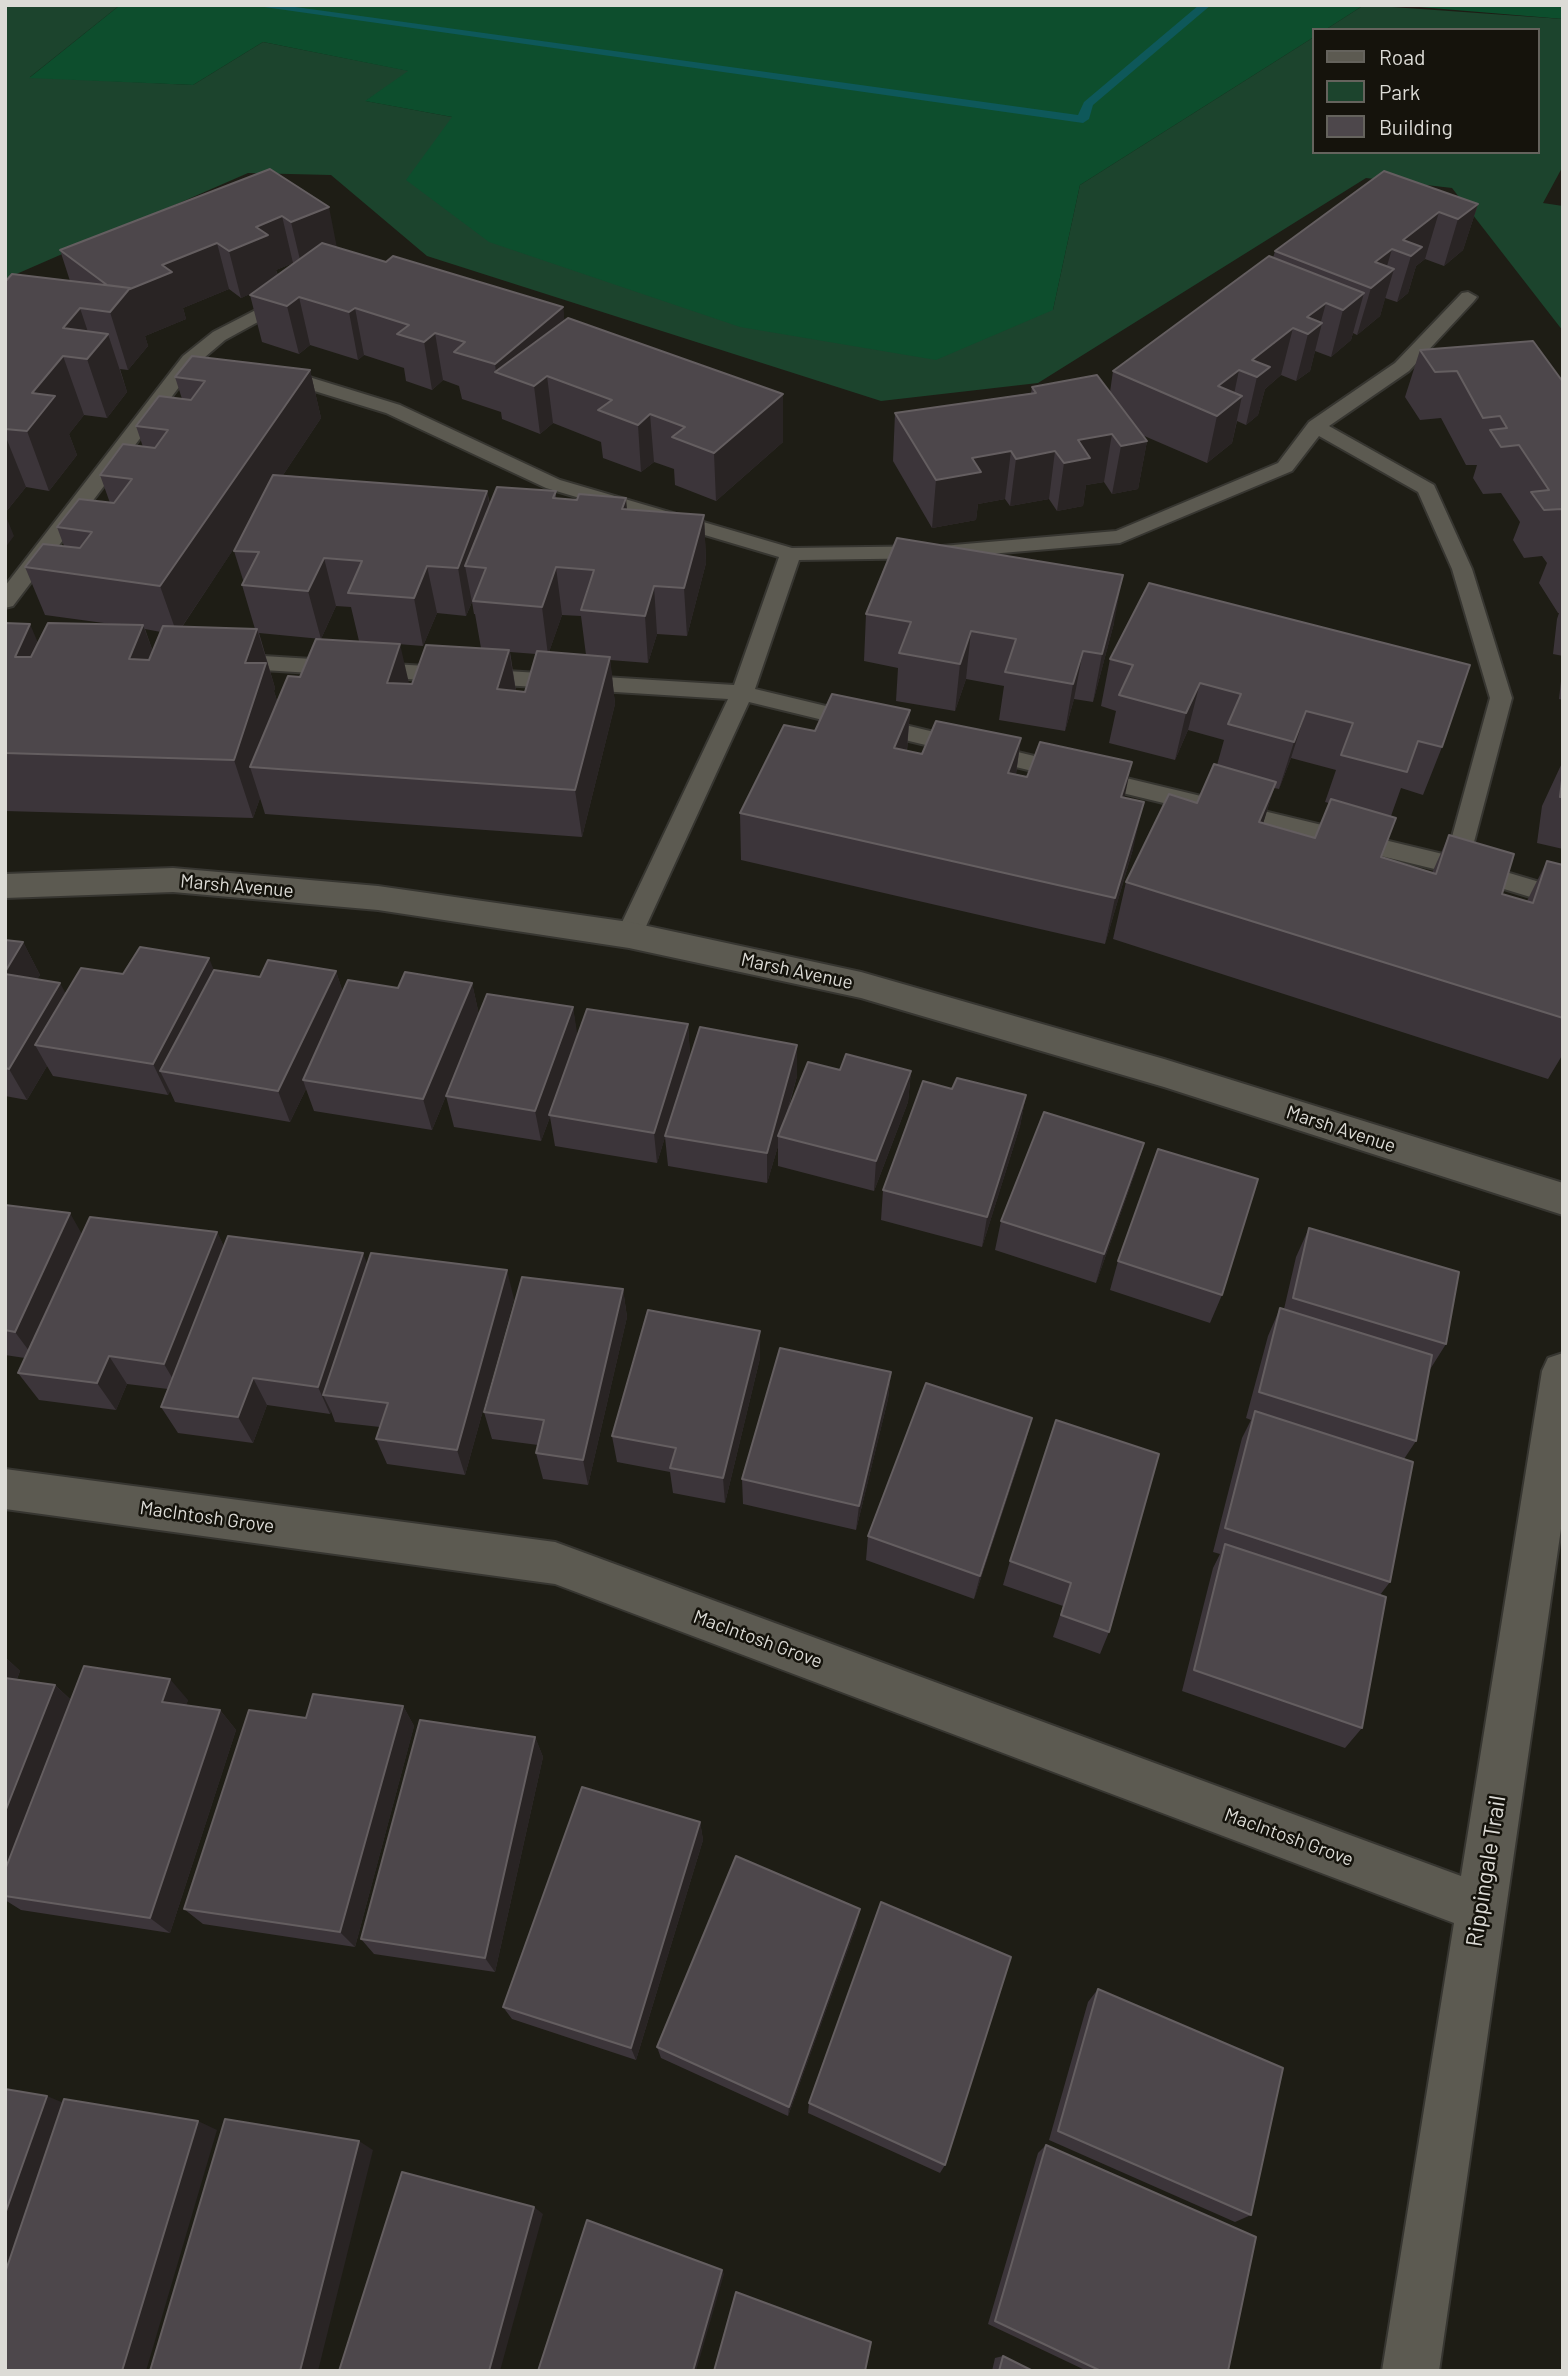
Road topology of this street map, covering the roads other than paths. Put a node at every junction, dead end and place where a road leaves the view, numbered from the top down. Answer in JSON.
{"nodes":[{"id":1,"x":1468,"y":297,"type":"dead end"},
{"id":2,"x":281,"y":302,"type":"edge"},
{"id":3,"x":190,"y":360,"type":"junction"},
{"id":4,"x":225,"y":363,"type":"edge"},
{"id":5,"x":262,"y":369,"type":"edge"},
{"id":6,"x":1317,"y":426,"type":"junction"},
{"id":7,"x":791,"y":554,"type":"junction"},
{"id":8,"x":5,"y":601,"type":"edge"},
{"id":9,"x":205,"y":658,"type":"edge"},
{"id":10,"x":742,"y":693,"type":"junction"},
{"id":11,"x":1456,"y":866,"type":"junction"},
{"id":12,"x":5,"y":886,"type":"edge"},
{"id":13,"x":1563,"y":898,"type":"edge"},
{"id":14,"x":629,"y":935,"type":"junction"},
{"id":15,"x":1563,"y":1199,"type":"edge"},
{"id":16,"x":1563,"y":1371,"type":"edge"},
{"id":17,"x":5,"y":1489,"type":"edge"},
{"id":18,"x":1480,"y":1908,"type":"junction"},
{"id":19,"x":1409,"y":2371,"type":"edge"}],
"edges":[{"from":1,"to":6,"type":"lane"},
{"from":2,"to":3,"type":"lane"},
{"from":3,"to":4,"type":"lane"},
{"from":3,"to":8,"type":"lane"},
{"from":5,"to":7,"type":"lane"},
{"from":6,"to":7,"type":"lane"},
{"from":6,"to":11,"type":"lane"},
{"from":7,"to":10,"type":"lane"},
{"from":9,"to":10,"type":"lane"},
{"from":10,"to":11,"type":"lane"},
{"from":10,"to":14,"type":"lane"},
{"from":11,"to":13,"type":"lane"},
{"from":12,"to":14,"type":"street","name":"Marsh Avenue"},
{"from":14,"to":15,"type":"street","name":"Marsh Avenue"},
{"from":16,"to":18,"type":"street","name":"Rippingale Trail"},
{"from":17,"to":18,"type":"street","name":"MacIntosh Grove"},
{"from":18,"to":19,"type":"street","name":"Rippingale Trail"}]}
